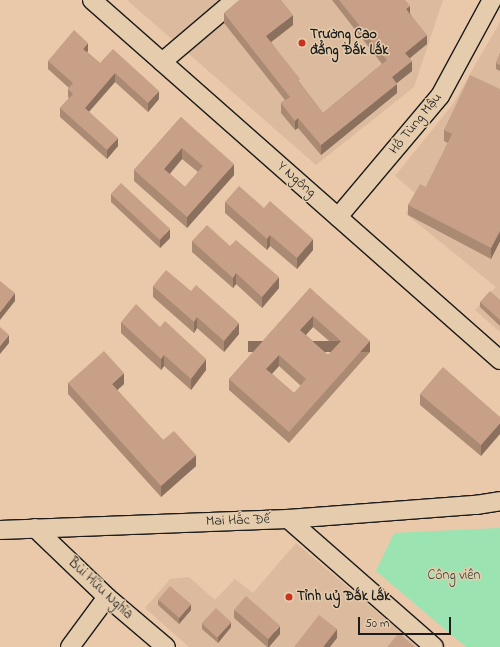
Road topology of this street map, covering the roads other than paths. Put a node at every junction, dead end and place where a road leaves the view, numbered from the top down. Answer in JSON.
{"nodes":[{"id":1,"x":92,"y":0,"type":"edge"},
{"id":2,"x":235,"y":0,"type":"edge"},
{"id":3,"x":492,"y":0,"type":"edge"},
{"id":4,"x":162,"y":62,"type":"junction"},
{"id":5,"x":338,"y":217,"type":"junction"},
{"id":6,"x":500,"y":360,"type":"edge"},
{"id":7,"x":500,"y":501,"type":"edge"},
{"id":8,"x":476,"y":505,"type":"junction"},
{"id":9,"x":500,"y":506,"type":"edge"},
{"id":10,"x":288,"y":519,"type":"junction"},
{"id":11,"x":36,"y":528,"type":"junction"},
{"id":12,"x":0,"y":530,"type":"edge"},
{"id":13,"x":107,"y":597,"type":"junction"},
{"id":14,"x":70,"y":647,"type":"edge"},
{"id":15,"x":166,"y":647,"type":"edge"},
{"id":16,"x":434,"y":647,"type":"edge"}],
"edges":[{"from":1,"to":4,"type":"street","name":"Y Ngông"},
{"from":2,"to":4,"type":"street"},
{"from":3,"to":5,"type":"street","name":"Hồ Tùng Mậu"},
{"from":4,"to":5,"type":"street","name":"Y Ngông"},
{"from":5,"to":6,"type":"street","name":"Y Ngông"},
{"from":7,"to":8,"type":"street","name":"Mai Hắc Đế"},
{"from":8,"to":9,"type":"street","name":"Mai Hắc Đế"},
{"from":8,"to":10,"type":"street","name":"Mai Hắc Đế"},
{"from":10,"to":11,"type":"street","name":"Mai Hắc Đế"},
{"from":10,"to":16,"type":"street"},
{"from":11,"to":12,"type":"street","name":"Mai Hắc Đế"},
{"from":11,"to":13,"type":"street","name":"Bùi Hữu Nghĩa"},
{"from":13,"to":14,"type":"street"},
{"from":13,"to":15,"type":"street","name":"Bùi Hữu Nghĩa"}]}
